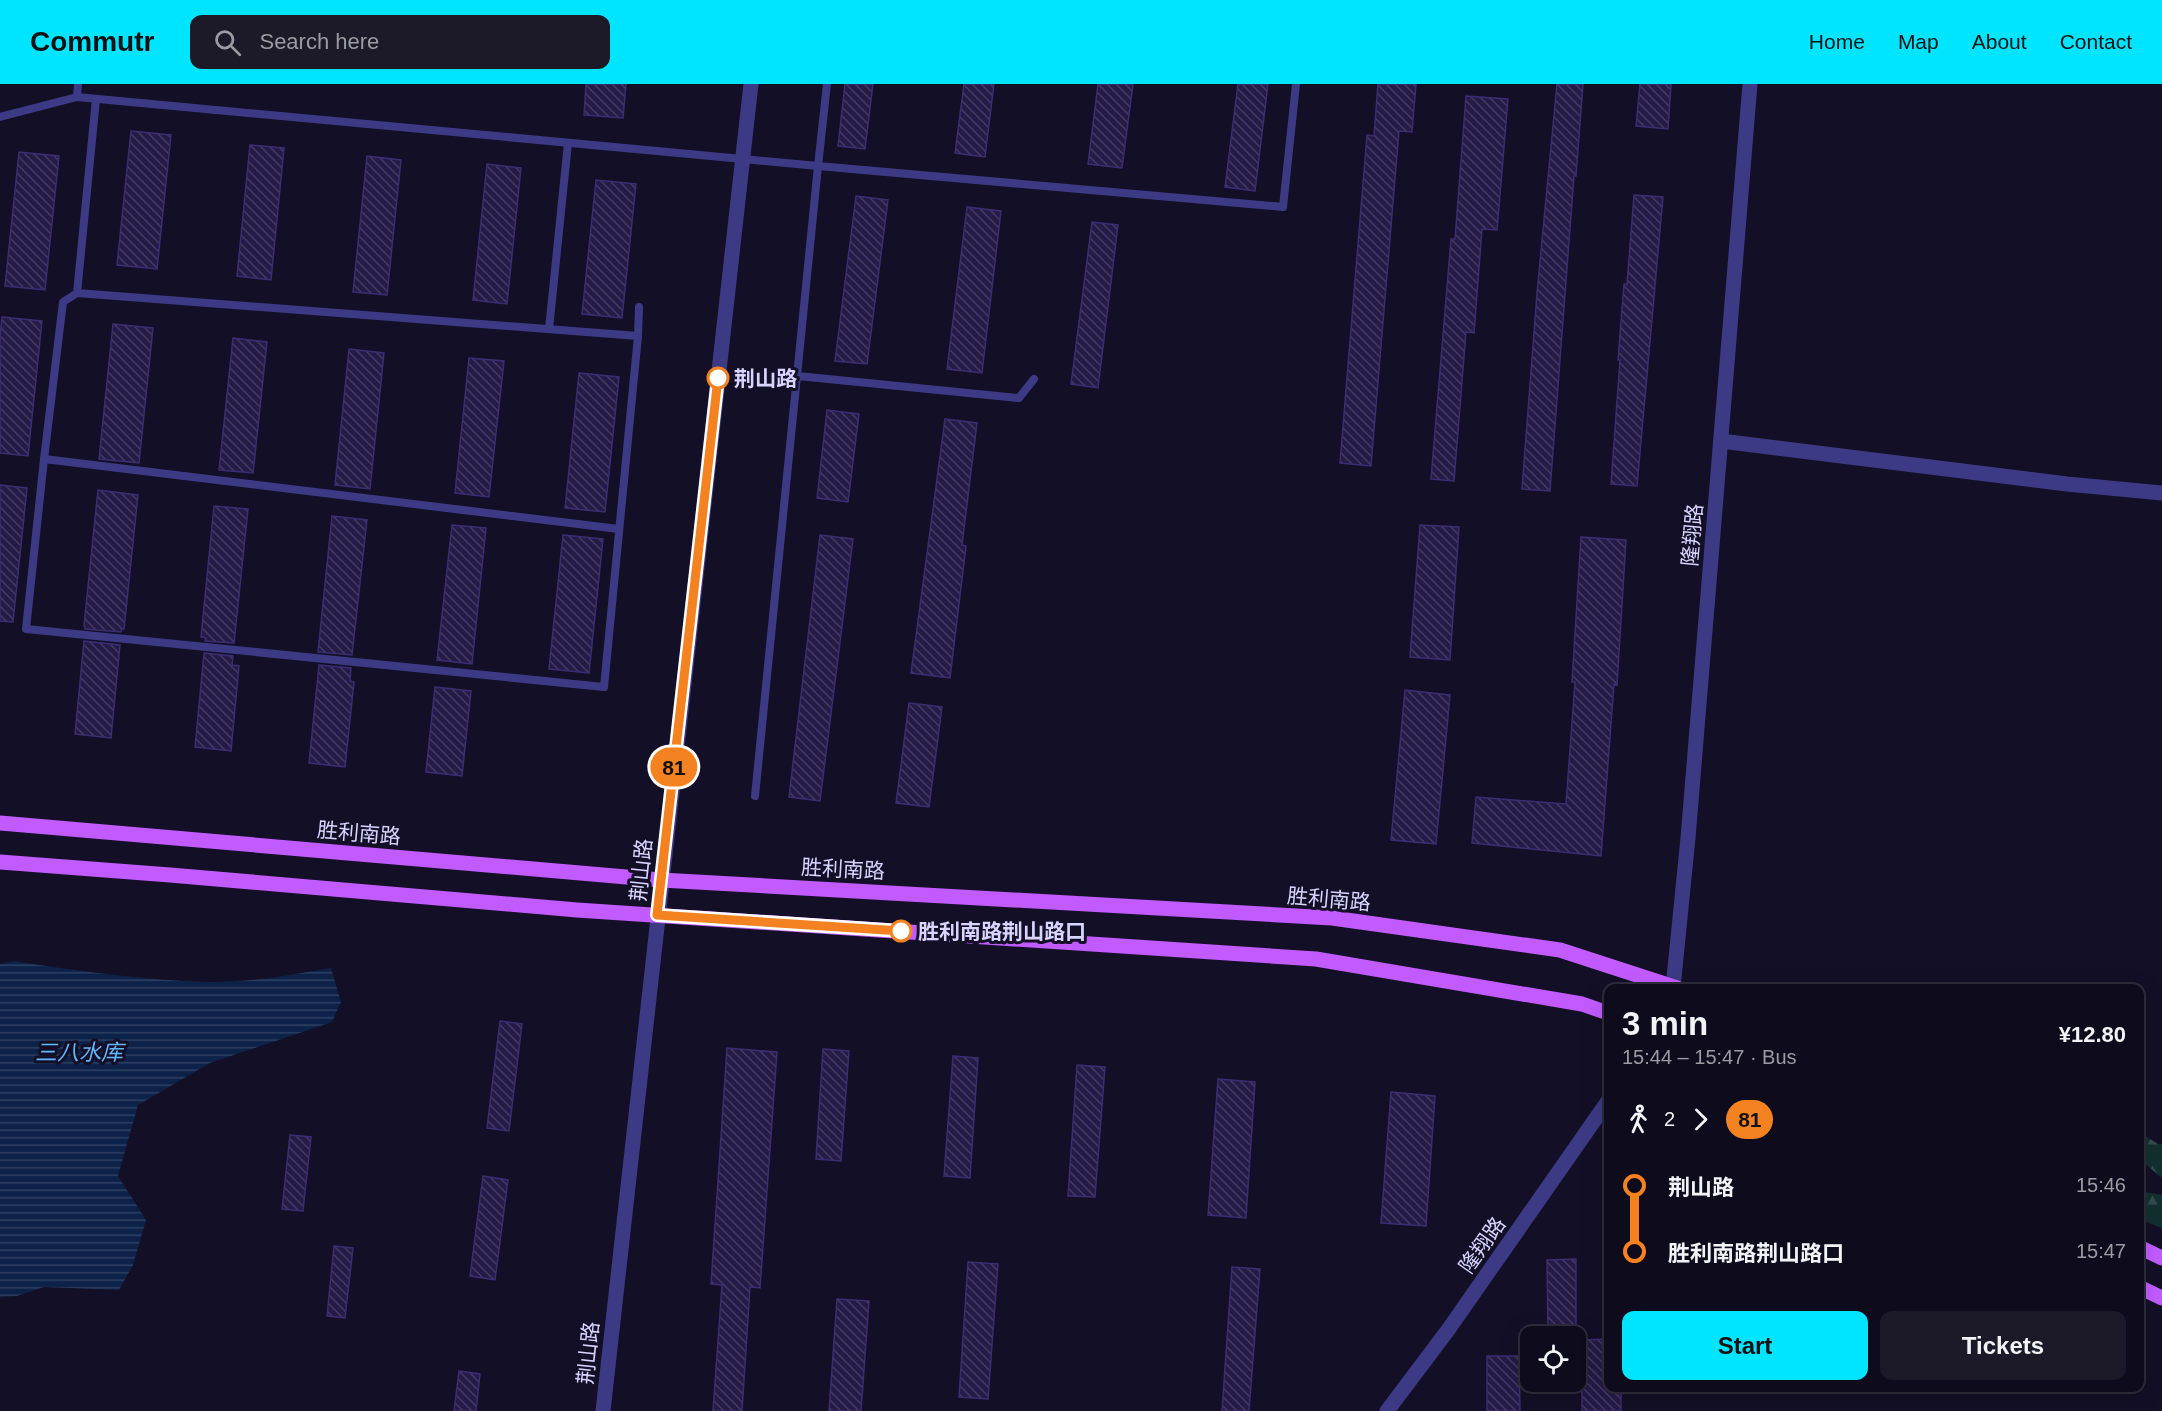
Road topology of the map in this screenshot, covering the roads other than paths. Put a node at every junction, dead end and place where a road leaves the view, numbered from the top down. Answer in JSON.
{"nodes":[{"id":1,"x":78,"y":84,"type":"edge"},
{"id":2,"x":751,"y":84,"type":"edge"},
{"id":3,"x":828,"y":84,"type":"edge"},
{"id":4,"x":1296,"y":84,"type":"edge"},
{"id":5,"x":1750,"y":84,"type":"edge"},
{"id":6,"x":77,"y":97,"type":"junction"},
{"id":7,"x":96,"y":99,"type":"junction"},
{"id":8,"x":0,"y":117,"type":"edge"},
{"id":9,"x":568,"y":143,"type":"junction"},
{"id":10,"x":744,"y":159,"type":"junction"},
{"id":11,"x":818,"y":166,"type":"junction"},
{"id":12,"x":76,"y":292,"type":"junction"},
{"id":13,"x":639,"y":307,"type":"dead end"},
{"id":14,"x":549,"y":329,"type":"junction"},
{"id":15,"x":638,"y":336,"type":"junction"},
{"id":16,"x":798,"y":376,"type":"junction"},
{"id":17,"x":1034,"y":379,"type":"dead end"},
{"id":18,"x":1721,"y":441,"type":"junction"},
{"id":19,"x":44,"y":459,"type":"junction"},
{"id":20,"x":2162,"y":493,"type":"edge"},
{"id":21,"x":620,"y":529,"type":"junction"},
{"id":22,"x":755,"y":796,"type":"dead end"},
{"id":23,"x":0,"y":823,"type":"edge"},
{"id":24,"x":0,"y":862,"type":"edge"},
{"id":25,"x":661,"y":880,"type":"junction"},
{"id":26,"x":657,"y":915,"type":"junction"},
{"id":27,"x":1663,"y":984,"type":"edge"},
{"id":28,"x":1675,"y":984,"type":"edge"},
{"id":29,"x":1604,"y":1012,"type":"edge"},
{"id":30,"x":1604,"y":1107,"type":"edge"},
{"id":31,"x":2144,"y":1249,"type":"edge"},
{"id":32,"x":2162,"y":1258,"type":"edge"},
{"id":33,"x":2144,"y":1289,"type":"edge"},
{"id":34,"x":2162,"y":1298,"type":"edge"},
{"id":35,"x":603,"y":1411,"type":"edge"},
{"id":36,"x":1387,"y":1411,"type":"edge"}],
"edges":[{"from":1,"to":6,"type":"lane"},
{"from":2,"to":10,"type":"street","name":"荆山路"},
{"from":3,"to":11,"type":"lane"},
{"from":4,"to":11,"type":"lane"},
{"from":5,"to":18,"type":"street","name":"隆翔路"},
{"from":6,"to":7,"type":"lane"},
{"from":6,"to":8,"type":"lane"},
{"from":7,"to":9,"type":"lane"},
{"from":7,"to":12,"type":"lane"},
{"from":9,"to":10,"type":"lane"},
{"from":9,"to":14,"type":"lane"},
{"from":10,"to":11,"type":"lane"},
{"from":10,"to":25,"type":"street","name":"荆山路"},
{"from":11,"to":16,"type":"lane"},
{"from":12,"to":14,"type":"lane"},
{"from":12,"to":19,"type":"lane"},
{"from":13,"to":15,"type":"lane"},
{"from":14,"to":15,"type":"lane"},
{"from":15,"to":21,"type":"lane"},
{"from":16,"to":17,"type":"lane"},
{"from":16,"to":22,"type":"lane"},
{"from":18,"to":20,"type":"street"},
{"from":18,"to":28,"type":"street","name":"隆翔路"},
{"from":19,"to":21,"type":"lane"},
{"from":19,"to":21,"type":"lane"},
{"from":23,"to":25,"type":"main road","name":"胜利南路"},
{"from":24,"to":26,"type":"main road"},
{"from":25,"to":26,"type":"street","name":"荆山路"},
{"from":25,"to":27,"type":"main road","name":"胜利南路"},
{"from":26,"to":29,"type":"main road"},
{"from":26,"to":35,"type":"street","name":"荆山路"},
{"from":30,"to":36,"type":"street","name":"隆翔路"},
{"from":31,"to":32,"type":"main road"},
{"from":33,"to":34,"type":"main road"}]}
